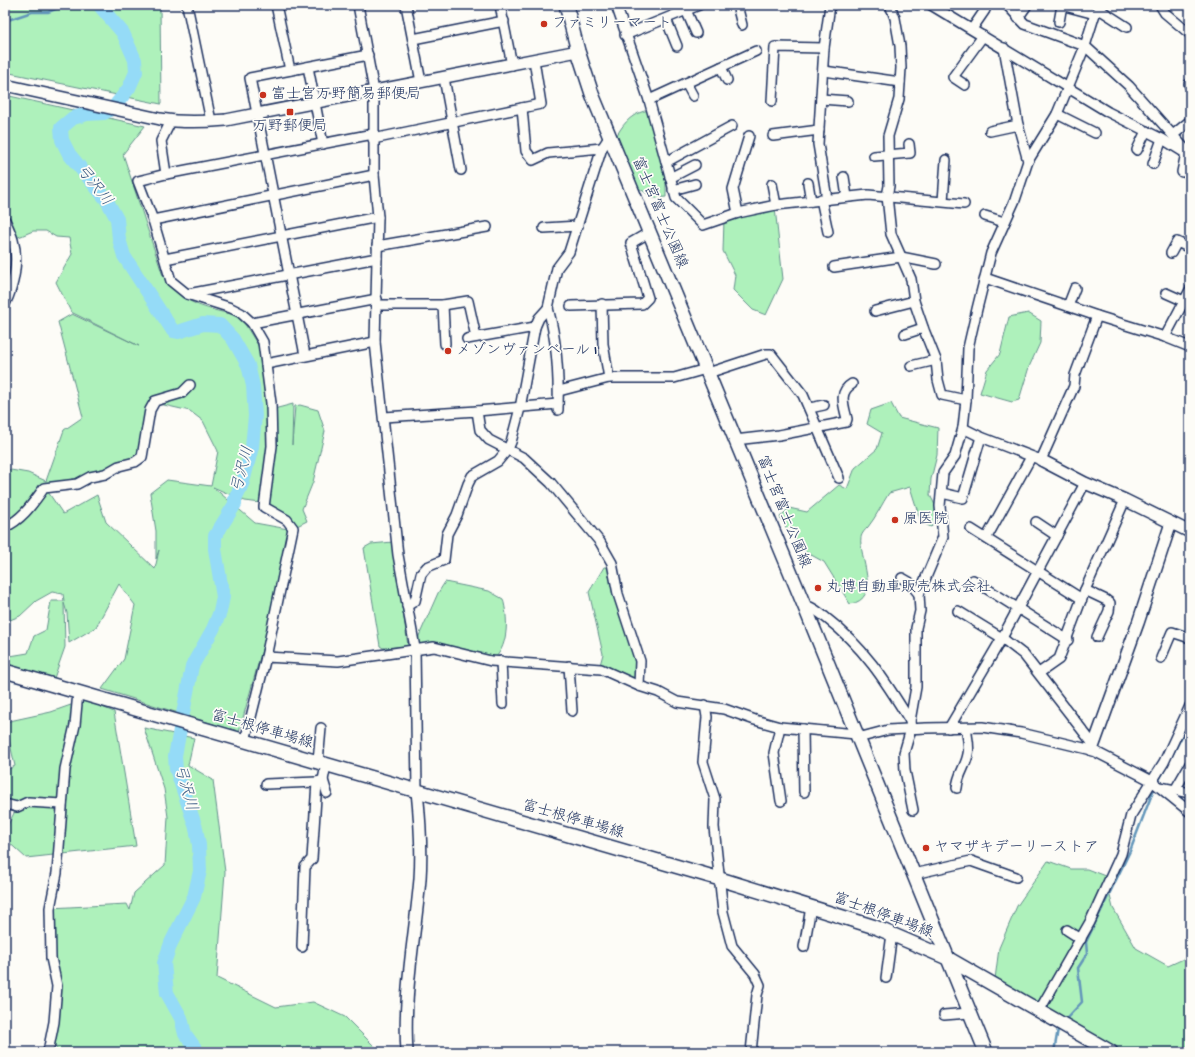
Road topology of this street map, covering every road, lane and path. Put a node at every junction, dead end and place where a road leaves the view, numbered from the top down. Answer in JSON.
{"nodes":[{"id":1,"x":187,"y":5,"type":"edge"},
{"id":2,"x":276,"y":5,"type":"edge"},
{"id":3,"x":358,"y":5,"type":"edge"},
{"id":4,"x":406,"y":5,"type":"edge"},
{"id":5,"x":500,"y":5,"type":"edge"},
{"id":6,"x":566,"y":5,"type":"edge"},
{"id":7,"x":616,"y":5,"type":"edge"},
{"id":8,"x":699,"y":5,"type":"edge"},
{"id":9,"x":736,"y":5,"type":"edge"},
{"id":10,"x":830,"y":5,"type":"edge"},
{"id":11,"x":890,"y":5,"type":"edge"},
{"id":12,"x":931,"y":5,"type":"edge"},
{"id":13,"x":1007,"y":5,"type":"edge"},
{"id":14,"x":1027,"y":5,"type":"edge"},
{"id":15,"x":1061,"y":5,"type":"edge"},
{"id":16,"x":1160,"y":5,"type":"edge"},
{"id":17,"x":1098,"y":9,"type":"edge"},
{"id":18,"x":686,"y":10,"type":"junction"},
{"id":19,"x":985,"y":10,"type":"dead end"},
{"id":20,"x":1018,"y":18,"type":"junction"},
{"id":21,"x":666,"y":19,"type":"junction"},
{"id":22,"x":504,"y":21,"type":"junction"},
{"id":23,"x":1059,"y":22,"type":"dead end"},
{"id":24,"x":742,"y":26,"type":"dead end"},
{"id":25,"x":1128,"y":27,"type":"dead end"},
{"id":26,"x":972,"y":29,"type":"junction"},
{"id":27,"x":696,"y":33,"type":"dead end"},
{"id":28,"x":1190,"y":34,"type":"edge"},
{"id":29,"x":625,"y":35,"type":"junction"},
{"id":30,"x":983,"y":36,"type":"junction"},
{"id":31,"x":413,"y":39,"type":"junction"},
{"id":32,"x":677,"y":46,"type":"dead end"},
{"id":33,"x":1085,"y":46,"type":"junction"},
{"id":34,"x":824,"y":48,"type":"junction"},
{"id":35,"x":1004,"y":48,"type":"junction"},
{"id":36,"x":578,"y":51,"type":"junction"},
{"id":37,"x":756,"y":51,"type":"dead end"},
{"id":38,"x":368,"y":55,"type":"junction"},
{"id":39,"x":534,"y":60,"type":"junction"},
{"id":40,"x":512,"y":65,"type":"junction"},
{"id":41,"x":308,"y":67,"type":"junction"},
{"id":42,"x":721,"y":67,"type":"junction"},
{"id":43,"x":290,"y":70,"type":"junction"},
{"id":44,"x":824,"y":71,"type":"junction"},
{"id":45,"x":444,"y":78,"type":"junction"},
{"id":46,"x":727,"y":80,"type":"dead end"},
{"id":47,"x":421,"y":82,"type":"junction"},
{"id":48,"x":900,"y":82,"type":"junction"},
{"id":49,"x":686,"y":83,"type":"junction"},
{"id":50,"x":5,"y":85,"type":"edge"},
{"id":51,"x":965,"y":85,"type":"dead end"},
{"id":52,"x":1067,"y":86,"type":"junction"},
{"id":53,"x":374,"y":91,"type":"junction"},
{"id":54,"x":693,"y":96,"type":"dead end"},
{"id":55,"x":821,"y":99,"type":"junction"},
{"id":56,"x":648,"y":100,"type":"junction"},
{"id":57,"x":772,"y":101,"type":"dead end"},
{"id":58,"x":848,"y":101,"type":"dead end"},
{"id":59,"x":316,"y":102,"type":"junction"},
{"id":60,"x":522,"y":108,"type":"junction"},
{"id":61,"x":257,"y":113,"type":"junction"},
{"id":62,"x":1057,"y":114,"type":"junction"},
{"id":63,"x":165,"y":120,"type":"junction"},
{"id":64,"x":211,"y":121,"type":"junction"},
{"id":65,"x":1190,"y":121,"type":"edge"},
{"id":66,"x":452,"y":122,"type":"junction"},
{"id":67,"x":1018,"y":125,"type":"junction"},
{"id":68,"x":732,"y":126,"type":"dead end"},
{"id":69,"x":819,"y":130,"type":"junction"},
{"id":70,"x":990,"y":131,"type":"dead end"},
{"id":71,"x":1146,"y":131,"type":"junction"},
{"id":72,"x":1095,"y":133,"type":"dead end"},
{"id":73,"x":1173,"y":135,"type":"junction"},
{"id":74,"x":610,"y":136,"type":"junction"},
{"id":75,"x":749,"y":136,"type":"dead end"},
{"id":76,"x":773,"y":136,"type":"dead end"},
{"id":77,"x":373,"y":137,"type":"junction"},
{"id":78,"x":1162,"y":139,"type":"junction"},
{"id":79,"x":323,"y":144,"type":"junction"},
{"id":80,"x":909,"y":144,"type":"dead end"},
{"id":81,"x":602,"y":148,"type":"junction"},
{"id":82,"x":1137,"y":150,"type":"dead end"},
{"id":83,"x":265,"y":155,"type":"junction"},
{"id":84,"x":887,"y":155,"type":"junction"},
{"id":85,"x":1189,"y":155,"type":"edge"},
{"id":86,"x":874,"y":156,"type":"dead end"},
{"id":87,"x":946,"y":160,"type":"dead end"},
{"id":88,"x":1028,"y":161,"type":"junction"},
{"id":89,"x":666,"y":162,"type":"junction"},
{"id":90,"x":1153,"y":164,"type":"dead end"},
{"id":91,"x":695,"y":165,"type":"dead end"},
{"id":92,"x":461,"y":170,"type":"dead end"},
{"id":93,"x":1182,"y":172,"type":"dead end"},
{"id":94,"x":166,"y":174,"type":"junction"},
{"id":95,"x":374,"y":175,"type":"junction"},
{"id":96,"x":844,"y":177,"type":"dead end"},
{"id":97,"x":670,"y":178,"type":"junction"},
{"id":98,"x":808,"y":183,"type":"dead end"},
{"id":99,"x":695,"y":184,"type":"dead end"},
{"id":100,"x":772,"y":184,"type":"dead end"},
{"id":101,"x":673,"y":190,"type":"junction"},
{"id":102,"x":273,"y":194,"type":"junction"},
{"id":103,"x":887,"y":196,"type":"junction"},
{"id":104,"x":847,"y":197,"type":"junction"},
{"id":105,"x":824,"y":199,"type":"junction"},
{"id":106,"x":811,"y":201,"type":"junction"},
{"id":107,"x":943,"y":201,"type":"junction"},
{"id":108,"x":964,"y":204,"type":"dead end"},
{"id":109,"x":776,"y":205,"type":"junction"},
{"id":110,"x":738,"y":213,"type":"junction"},
{"id":111,"x":985,"y":216,"type":"dead end"},
{"id":112,"x":378,"y":218,"type":"junction"},
{"id":113,"x":5,"y":220,"type":"edge"},
{"id":114,"x":153,"y":220,"type":"junction"},
{"id":115,"x":1004,"y":222,"type":"junction"},
{"id":116,"x":578,"y":226,"type":"junction"},
{"id":117,"x":487,"y":227,"type":"dead end"},
{"id":118,"x":544,"y":228,"type":"dead end"},
{"id":119,"x":650,"y":232,"type":"junction"},
{"id":120,"x":828,"y":232,"type":"dead end"},
{"id":121,"x":280,"y":236,"type":"junction"},
{"id":122,"x":377,"y":246,"type":"junction"},
{"id":123,"x":1190,"y":248,"type":"edge"},
{"id":124,"x":1171,"y":253,"type":"dead end"},
{"id":125,"x":901,"y":257,"type":"junction"},
{"id":126,"x":377,"y":258,"type":"junction"},
{"id":127,"x":165,"y":260,"type":"junction"},
{"id":128,"x":936,"y":264,"type":"dead end"},
{"id":129,"x":834,"y":267,"type":"dead end"},
{"id":130,"x":289,"y":274,"type":"junction"},
{"id":131,"x":985,"y":278,"type":"junction"},
{"id":132,"x":1075,"y":288,"type":"dead end"},
{"id":133,"x":1190,"y":290,"type":"edge"},
{"id":134,"x":1166,"y":293,"type":"dead end"},
{"id":135,"x":187,"y":294,"type":"junction"},
{"id":136,"x":914,"y":301,"type":"junction"},
{"id":137,"x":1184,"y":301,"type":"junction"},
{"id":138,"x":377,"y":302,"type":"junction"},
{"id":139,"x":5,"y":304,"type":"edge"},
{"id":140,"x":602,"y":304,"type":"junction"},
{"id":141,"x":443,"y":305,"type":"junction"},
{"id":142,"x":570,"y":306,"type":"dead end"},
{"id":143,"x":1068,"y":306,"type":"junction"},
{"id":144,"x":548,"y":308,"type":"junction"},
{"id":145,"x":875,"y":311,"type":"dead end"},
{"id":146,"x":296,"y":314,"type":"junction"},
{"id":147,"x":1097,"y":316,"type":"junction"},
{"id":148,"x":252,"y":323,"type":"junction"},
{"id":149,"x":535,"y":327,"type":"junction"},
{"id":150,"x":923,"y":328,"type":"junction"},
{"id":151,"x":905,"y":334,"type":"dead end"},
{"id":152,"x":1165,"y":337,"type":"junction"},
{"id":153,"x":375,"y":342,"type":"junction"},
{"id":154,"x":445,"y":344,"type":"dead end"},
{"id":155,"x":1190,"y":347,"type":"edge"},
{"id":156,"x":305,"y":355,"type":"junction"},
{"id":157,"x":936,"y":360,"type":"junction"},
{"id":158,"x":266,"y":364,"type":"junction"},
{"id":159,"x":911,"y":366,"type":"dead end"},
{"id":160,"x":707,"y":371,"type":"junction"},
{"id":161,"x":610,"y":378,"type":"junction"},
{"id":162,"x":852,"y":384,"type":"dead end"},
{"id":163,"x":190,"y":385,"type":"dead end"},
{"id":164,"x":559,"y":391,"type":"junction"},
{"id":165,"x":966,"y":400,"type":"junction"},
{"id":166,"x":824,"y":405,"type":"dead end"},
{"id":167,"x":520,"y":408,"type":"junction"},
{"id":168,"x":810,"y":408,"type":"junction"},
{"id":169,"x":477,"y":411,"type":"junction"},
{"id":170,"x":384,"y":417,"type":"junction"},
{"id":171,"x":963,"y":428,"type":"junction"},
{"id":172,"x":817,"y":429,"type":"junction"},
{"id":173,"x":981,"y":437,"type":"junction"},
{"id":174,"x":735,"y":440,"type":"junction"},
{"id":175,"x":508,"y":449,"type":"junction"},
{"id":176,"x":1036,"y":458,"type":"junction"},
{"id":177,"x":839,"y":478,"type":"dead end"},
{"id":178,"x":1085,"y":483,"type":"junction"},
{"id":179,"x":942,"y":493,"type":"junction"},
{"id":180,"x":1125,"y":500,"type":"junction"},
{"id":181,"x":1036,"y":522,"type":"dead end"},
{"id":182,"x":1171,"y":523,"type":"junction"},
{"id":183,"x":5,"y":527,"type":"edge"},
{"id":184,"x":972,"y":529,"type":"dead end"},
{"id":185,"x":1190,"y":532,"type":"edge"},
{"id":186,"x":1057,"y":536,"type":"junction"},
{"id":187,"x":987,"y":538,"type":"junction"},
{"id":188,"x":1038,"y":571,"type":"junction"},
{"id":189,"x":902,"y":578,"type":"dead end"},
{"id":190,"x":973,"y":580,"type":"dead end"},
{"id":191,"x":1085,"y":590,"type":"junction"},
{"id":192,"x":919,"y":594,"type":"junction"},
{"id":193,"x":1082,"y":599,"type":"junction"},
{"id":194,"x":804,"y":605,"type":"junction"},
{"id":195,"x":407,"y":606,"type":"junction"},
{"id":196,"x":1018,"y":608,"type":"junction"},
{"id":197,"x":958,"y":611,"type":"dead end"},
{"id":198,"x":1097,"y":637,"type":"dead end"},
{"id":199,"x":1002,"y":638,"type":"junction"},
{"id":200,"x":1190,"y":638,"type":"edge"},
{"id":201,"x":1068,"y":640,"type":"junction"},
{"id":202,"x":415,"y":648,"type":"junction"},
{"id":203,"x":266,"y":656,"type":"junction"},
{"id":204,"x":1161,"y":658,"type":"dead end"},
{"id":205,"x":501,"y":661,"type":"junction"},
{"id":206,"x":569,"y":666,"type":"junction"},
{"id":207,"x":5,"y":671,"type":"edge"},
{"id":208,"x":1039,"y":673,"type":"junction"},
{"id":209,"x":639,"y":686,"type":"junction"},
{"id":210,"x":78,"y":692,"type":"junction"},
{"id":211,"x":502,"y":704,"type":"dead end"},
{"id":212,"x":705,"y":705,"type":"junction"},
{"id":213,"x":1190,"y":706,"type":"edge"},
{"id":214,"x":572,"y":711,"type":"dead end"},
{"id":215,"x":910,"y":725,"type":"junction"},
{"id":216,"x":780,"y":727,"type":"junction"},
{"id":217,"x":321,"y":728,"type":"dead end"},
{"id":218,"x":949,"y":728,"type":"junction"},
{"id":219,"x":966,"y":728,"type":"junction"},
{"id":220,"x":803,"y":729,"type":"junction"},
{"id":221,"x":857,"y":736,"type":"junction"},
{"id":222,"x":245,"y":741,"type":"junction"},
{"id":223,"x":1092,"y":747,"type":"junction"},
{"id":224,"x":322,"y":764,"type":"junction"},
{"id":225,"x":1190,"y":764,"type":"edge"},
{"id":226,"x":320,"y":781,"type":"junction"},
{"id":227,"x":266,"y":784,"type":"dead end"},
{"id":228,"x":1156,"y":784,"type":"junction"},
{"id":229,"x":957,"y":788,"type":"dead end"},
{"id":230,"x":1175,"y":790,"type":"junction"},
{"id":231,"x":417,"y":791,"type":"junction"},
{"id":232,"x":804,"y":792,"type":"dead end"},
{"id":233,"x":327,"y":793,"type":"dead end"},
{"id":234,"x":1190,"y":793,"type":"edge"},
{"id":235,"x":781,"y":801,"type":"dead end"},
{"id":236,"x":5,"y":804,"type":"edge"},
{"id":237,"x":62,"y":804,"type":"junction"},
{"id":238,"x":913,"y":810,"type":"dead end"},
{"id":239,"x":1190,"y":812,"type":"edge"},
{"id":240,"x":914,"y":874,"type":"junction"},
{"id":241,"x":1016,"y":877,"type":"dead end"},
{"id":242,"x":720,"y":879,"type":"junction"},
{"id":243,"x":811,"y":907,"type":"junction"},
{"id":244,"x":1067,"y":930,"type":"dead end"},
{"id":245,"x":892,"y":934,"type":"junction"},
{"id":246,"x":1081,"y":939,"type":"junction"},
{"id":247,"x":302,"y":947,"type":"dead end"},
{"id":248,"x":804,"y":947,"type":"dead end"},
{"id":249,"x":946,"y":958,"type":"junction"},
{"id":250,"x":886,"y":978,"type":"dead end"},
{"id":251,"x":1039,"y":1011,"type":"junction"},
{"id":252,"x":969,"y":1013,"type":"junction"},
{"id":253,"x":944,"y":1015,"type":"dead end"},
{"id":254,"x":48,"y":1052,"type":"edge"},
{"id":255,"x":407,"y":1052,"type":"edge"},
{"id":256,"x":751,"y":1052,"type":"edge"},
{"id":257,"x":986,"y":1052,"type":"edge"},
{"id":258,"x":1111,"y":1052,"type":"edge"}],
"edges":[{"from":1,"to":64,"type":"street"},
{"from":2,"to":43,"type":"street"},
{"from":3,"to":38,"type":"street"},
{"from":4,"to":31,"type":"street"},
{"from":5,"to":22,"type":"street"},
{"from":6,"to":36,"type":"main road","name":"富士宮富士公園線"},
{"from":7,"to":29,"type":"street"},
{"from":8,"to":18,"type":"street"},
{"from":9,"to":24,"type":"street"},
{"from":10,"to":34,"type":"street"},
{"from":11,"to":48,"type":"street"},
{"from":12,"to":26,"type":"street"},
{"from":13,"to":20,"type":"street"},
{"from":14,"to":20,"type":"street"},
{"from":15,"to":17,"type":"street"},
{"from":15,"to":23,"type":"street"},
{"from":16,"to":28,"type":"street"},
{"from":17,"to":25,"type":"street"},
{"from":17,"to":33,"type":"street"},
{"from":18,"to":21,"type":"street"},
{"from":18,"to":27,"type":"street"},
{"from":19,"to":26,"type":"street"},
{"from":20,"to":33,"type":"street"},
{"from":21,"to":29,"type":"street"},
{"from":21,"to":32,"type":"street"},
{"from":22,"to":31,"type":"street"},
{"from":22,"to":40,"type":"street"},
{"from":26,"to":30,"type":"street"},
{"from":29,"to":56,"type":"street"},
{"from":30,"to":35,"type":"street"},
{"from":30,"to":51,"type":"street"},
{"from":31,"to":47,"type":"street"},
{"from":33,"to":52,"type":"street"},
{"from":33,"to":73,"type":"street"},
{"from":34,"to":44,"type":"street"},
{"from":34,"to":57,"type":"street"},
{"from":35,"to":52,"type":"street"},
{"from":35,"to":67,"type":"street"},
{"from":36,"to":39,"type":"street"},
{"from":36,"to":74,"type":"main road","name":"富士宮富士公園線"},
{"from":37,"to":42,"type":"street"},
{"from":38,"to":41,"type":"street"},
{"from":38,"to":53,"type":"street"},
{"from":39,"to":40,"type":"street"},
{"from":39,"to":60,"type":"street"},
{"from":40,"to":45,"type":"street"},
{"from":41,"to":43,"type":"street"},
{"from":41,"to":59,"type":"street"},
{"from":42,"to":46,"type":"street"},
{"from":42,"to":49,"type":"street"},
{"from":43,"to":61,"type":"street"},
{"from":44,"to":48,"type":"street"},
{"from":44,"to":55,"type":"street"},
{"from":45,"to":47,"type":"street"},
{"from":45,"to":66,"type":"street"},
{"from":47,"to":53,"type":"street"},
{"from":48,"to":84,"type":"street"},
{"from":49,"to":54,"type":"street"},
{"from":49,"to":56,"type":"street"},
{"from":50,"to":63,"type":"street"},
{"from":52,"to":62,"type":"street"},
{"from":52,"to":71,"type":"street"},
{"from":53,"to":59,"type":"street"},
{"from":53,"to":77,"type":"street"},
{"from":55,"to":58,"type":"street"},
{"from":55,"to":69,"type":"street"},
{"from":56,"to":89,"type":"street"},
{"from":59,"to":61,"type":"street"},
{"from":59,"to":79,"type":"street"},
{"from":60,"to":66,"type":"street"},
{"from":60,"to":81,"type":"street"},
{"from":61,"to":64,"type":"street"},
{"from":61,"to":83,"type":"street"},
{"from":62,"to":72,"type":"street"},
{"from":62,"to":88,"type":"street"},
{"from":63,"to":64,"type":"street"},
{"from":63,"to":94,"type":"street"},
{"from":65,"to":73,"type":"street"},
{"from":66,"to":77,"type":"street"},
{"from":66,"to":92,"type":"street"},
{"from":67,"to":70,"type":"street"},
{"from":67,"to":88,"type":"street"},
{"from":68,"to":89,"type":"street"},
{"from":69,"to":76,"type":"street"},
{"from":69,"to":105,"type":"street"},
{"from":71,"to":78,"type":"street"},
{"from":71,"to":82,"type":"street"},
{"from":73,"to":85,"type":"street"},
{"from":74,"to":81,"type":"street"},
{"from":74,"to":119,"type":"main road","name":"富士宮富士公園線"},
{"from":75,"to":110,"type":"street"},
{"from":77,"to":79,"type":"street"},
{"from":77,"to":95,"type":"street"},
{"from":78,"to":85,"type":"street"},
{"from":78,"to":90,"type":"street"},
{"from":79,"to":83,"type":"street"},
{"from":80,"to":84,"type":"street"},
{"from":81,"to":116,"type":"street"},
{"from":83,"to":94,"type":"street"},
{"from":83,"to":102,"type":"street"},
{"from":84,"to":86,"type":"street"},
{"from":84,"to":103,"type":"street"},
{"from":85,"to":93,"type":"street"},
{"from":87,"to":107,"type":"street"},
{"from":88,"to":115,"type":"street"},
{"from":89,"to":97,"type":"street"},
{"from":91,"to":97,"type":"street"},
{"from":94,"to":114,"type":"street"},
{"from":95,"to":102,"type":"street"},
{"from":95,"to":112,"type":"street"},
{"from":96,"to":104,"type":"street"},
{"from":97,"to":101,"type":"street"},
{"from":98,"to":106,"type":"street"},
{"from":99,"to":101,"type":"street"},
{"from":100,"to":109,"type":"street"},
{"from":101,"to":110,"type":"street"},
{"from":102,"to":114,"type":"street"},
{"from":102,"to":121,"type":"street"},
{"from":103,"to":104,"type":"street"},
{"from":103,"to":107,"type":"street"},
{"from":103,"to":125,"type":"street"},
{"from":104,"to":105,"type":"street"},
{"from":105,"to":106,"type":"street"},
{"from":105,"to":120,"type":"street"},
{"from":106,"to":109,"type":"street"},
{"from":107,"to":108,"type":"street"},
{"from":109,"to":110,"type":"street"},
{"from":111,"to":115,"type":"street"},
{"from":112,"to":121,"type":"street"},
{"from":112,"to":122,"type":"street"},
{"from":113,"to":139,"type":"street"},
{"from":114,"to":127,"type":"street"},
{"from":115,"to":131,"type":"street"},
{"from":116,"to":118,"type":"street"},
{"from":116,"to":144,"type":"street"},
{"from":117,"to":122,"type":"street"},
{"from":119,"to":140,"type":"street"},
{"from":119,"to":160,"type":"main road","name":"富士宮富士公園線"},
{"from":121,"to":127,"type":"street"},
{"from":121,"to":130,"type":"street"},
{"from":122,"to":126,"type":"street"},
{"from":123,"to":124,"type":"street"},
{"from":125,"to":128,"type":"street"},
{"from":125,"to":129,"type":"street"},
{"from":125,"to":136,"type":"street"},
{"from":126,"to":130,"type":"street"},
{"from":126,"to":138,"type":"street"},
{"from":127,"to":135,"type":"street"},
{"from":130,"to":135,"type":"street"},
{"from":130,"to":146,"type":"street"},
{"from":131,"to":143,"type":"street"},
{"from":131,"to":165,"type":"street"},
{"from":132,"to":143,"type":"street"},
{"from":133,"to":137,"type":"street"},
{"from":134,"to":137,"type":"street"},
{"from":135,"to":148,"type":"street"},
{"from":136,"to":145,"type":"street"},
{"from":136,"to":150,"type":"street"},
{"from":137,"to":152,"type":"street"},
{"from":138,"to":141,"type":"street"},
{"from":138,"to":146,"type":"street"},
{"from":138,"to":153,"type":"street"},
{"from":140,"to":142,"type":"street"},
{"from":140,"to":161,"type":"street"},
{"from":141,"to":149,"type":"street"},
{"from":141,"to":154,"type":"street"},
{"from":143,"to":147,"type":"street"},
{"from":144,"to":149,"type":"street"},
{"from":144,"to":164,"type":"street"},
{"from":146,"to":148,"type":"street"},
{"from":146,"to":156,"type":"street"},
{"from":147,"to":152,"type":"street"},
{"from":147,"to":176,"type":"street"},
{"from":148,"to":158,"type":"street"},
{"from":149,"to":167,"type":"street"},
{"from":150,"to":151,"type":"street"},
{"from":150,"to":157,"type":"street"},
{"from":152,"to":155,"type":"street"},
{"from":153,"to":156,"type":"street"},
{"from":153,"to":170,"type":"street"},
{"from":156,"to":158,"type":"street"},
{"from":157,"to":159,"type":"street"},
{"from":157,"to":165,"type":"street"},
{"from":158,"to":203,"type":"street"},
{"from":160,"to":161,"type":"street"},
{"from":160,"to":168,"type":"street"},
{"from":160,"to":174,"type":"main road","name":"富士宮富士公園線"},
{"from":161,"to":164,"type":"street"},
{"from":162,"to":172,"type":"street"},
{"from":163,"to":183,"type":"street"},
{"from":164,"to":167,"type":"street"},
{"from":165,"to":171,"type":"street"},
{"from":166,"to":168,"type":"street"},
{"from":167,"to":169,"type":"street"},
{"from":167,"to":175,"type":"street"},
{"from":168,"to":172,"type":"street"},
{"from":169,"to":170,"type":"street"},
{"from":169,"to":175,"type":"street"},
{"from":170,"to":195,"type":"street"},
{"from":171,"to":173,"type":"street"},
{"from":171,"to":179,"type":"street"},
{"from":172,"to":174,"type":"street"},
{"from":172,"to":177,"type":"street"},
{"from":173,"to":176,"type":"street"},
{"from":173,"to":179,"type":"street"},
{"from":174,"to":194,"type":"main road","name":"富士宮富士公園線"},
{"from":175,"to":195,"type":"street"},
{"from":175,"to":209,"type":"street"},
{"from":176,"to":178,"type":"street"},
{"from":176,"to":187,"type":"street"},
{"from":178,"to":180,"type":"street"},
{"from":178,"to":186,"type":"street"},
{"from":179,"to":192,"type":"street"},
{"from":180,"to":182,"type":"street"},
{"from":180,"to":191,"type":"street"},
{"from":181,"to":186,"type":"street"},
{"from":182,"to":185,"type":"street"},
{"from":182,"to":223,"type":"street"},
{"from":184,"to":187,"type":"street"},
{"from":186,"to":188,"type":"street"},
{"from":187,"to":188,"type":"street"},
{"from":188,"to":193,"type":"street"},
{"from":188,"to":196,"type":"street"},
{"from":189,"to":192,"type":"street"},
{"from":190,"to":196,"type":"street"},
{"from":191,"to":193,"type":"street"},
{"from":191,"to":198,"type":"street"},
{"from":192,"to":215,"type":"street"},
{"from":193,"to":201,"type":"street"},
{"from":194,"to":215,"type":"street"},
{"from":194,"to":221,"type":"main road","name":"富士宮富士公園線"},
{"from":195,"to":202,"type":"street"},
{"from":196,"to":199,"type":"street"},
{"from":196,"to":201,"type":"street"},
{"from":197,"to":199,"type":"street"},
{"from":199,"to":208,"type":"street"},
{"from":199,"to":218,"type":"street"},
{"from":200,"to":204,"type":"street"},
{"from":201,"to":208,"type":"street"},
{"from":202,"to":203,"type":"street"},
{"from":202,"to":205,"type":"street"},
{"from":202,"to":231,"type":"street"},
{"from":203,"to":222,"type":"street"},
{"from":205,"to":206,"type":"street"},
{"from":205,"to":211,"type":"street"},
{"from":206,"to":209,"type":"street"},
{"from":206,"to":214,"type":"street"},
{"from":207,"to":210,"type":"main road","name":"富士根停車場線"},
{"from":208,"to":223,"type":"street"},
{"from":209,"to":212,"type":"street"},
{"from":210,"to":222,"type":"main road","name":"富士根停車場線"},
{"from":210,"to":237,"type":"street"},
{"from":212,"to":216,"type":"street"},
{"from":212,"to":242,"type":"street"},
{"from":213,"to":228,"type":"street"},
{"from":215,"to":218,"type":"street"},
{"from":215,"to":221,"type":"street"},
{"from":215,"to":238,"type":"street"},
{"from":216,"to":220,"type":"street"},
{"from":216,"to":235,"type":"street"},
{"from":217,"to":224,"type":"street"},
{"from":218,"to":219,"type":"street"},
{"from":219,"to":223,"type":"street"},
{"from":219,"to":229,"type":"street"},
{"from":220,"to":221,"type":"street"},
{"from":220,"to":232,"type":"street"},
{"from":221,"to":240,"type":"main road","name":"富士宮富士公園線"},
{"from":222,"to":224,"type":"main road","name":"富士根停車場線"},
{"from":223,"to":228,"type":"street"},
{"from":224,"to":226,"type":"street"},
{"from":224,"to":231,"type":"main road","name":"富士根停車場線"},
{"from":225,"to":230,"type":"street"},
{"from":226,"to":227,"type":"street"},
{"from":226,"to":233,"type":"street"},
{"from":226,"to":247,"type":"street"},
{"from":228,"to":230,"type":"street"},
{"from":228,"to":239,"type":"street"},
{"from":228,"to":246,"type":"street"},
{"from":230,"to":234,"type":"street"},
{"from":231,"to":242,"type":"main road","name":"富士根停車場線"},
{"from":231,"to":255,"type":"street"},
{"from":236,"to":237,"type":"street"},
{"from":237,"to":254,"type":"street"},
{"from":240,"to":241,"type":"street"},
{"from":240,"to":249,"type":"main road","name":"富士宮富士公園線"},
{"from":242,"to":243,"type":"main road","name":"富士根停車場線"},
{"from":242,"to":256,"type":"street"},
{"from":243,"to":245,"type":"main road","name":"富士根停車場線"},
{"from":243,"to":248,"type":"street"},
{"from":244,"to":246,"type":"street"},
{"from":245,"to":249,"type":"main road","name":"富士根停車場線"},
{"from":245,"to":250,"type":"street"},
{"from":246,"to":251,"type":"street"},
{"from":249,"to":251,"type":"main road","name":"富士根停車場線"},
{"from":249,"to":252,"type":"main road","name":"富士宮富士公園線"},
{"from":251,"to":258,"type":"main road","name":"富士根停車場線"},
{"from":252,"to":253,"type":"street"},
{"from":252,"to":257,"type":"main road","name":"富士宮富士公園線"}]}
